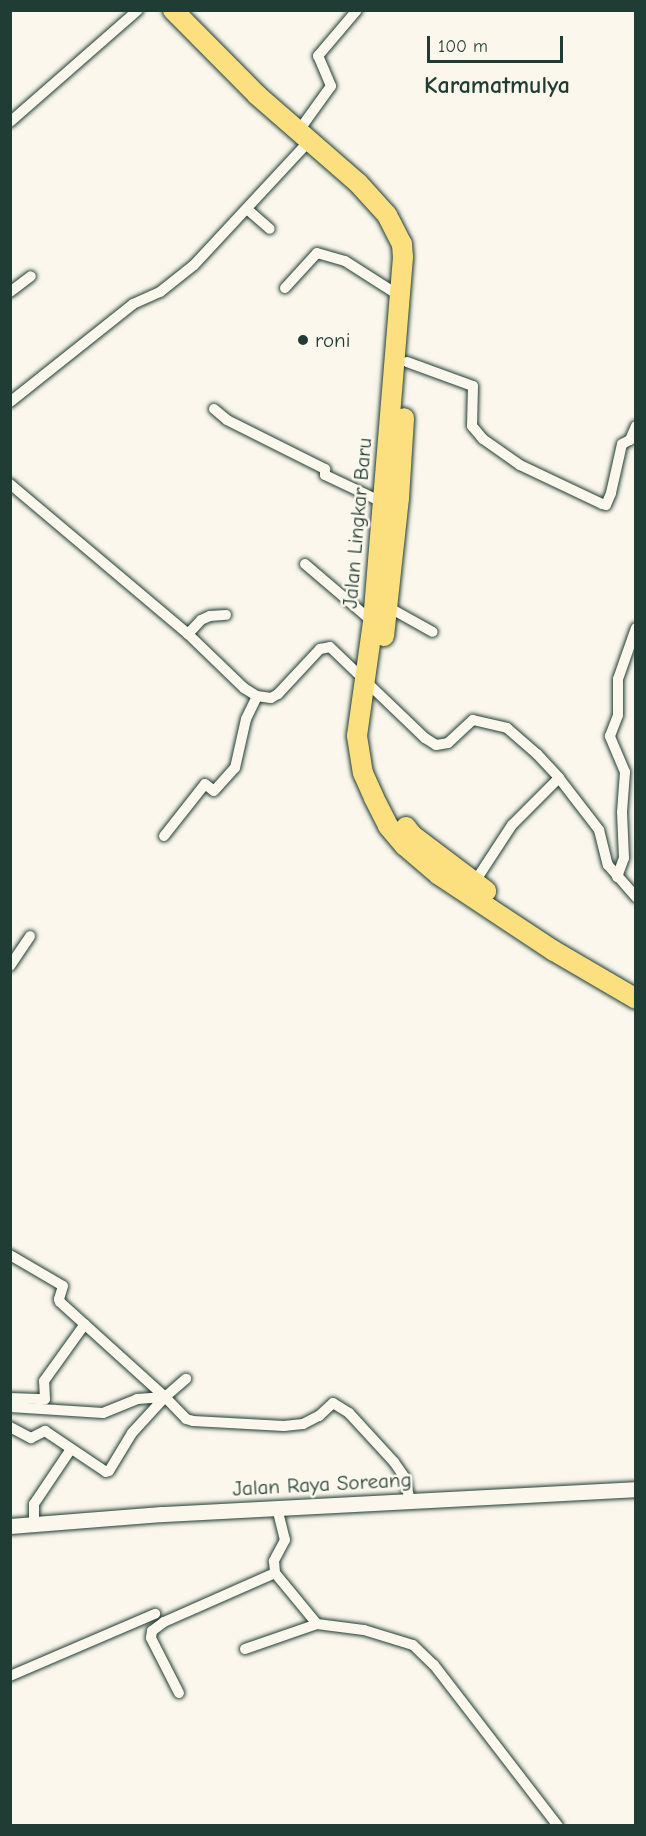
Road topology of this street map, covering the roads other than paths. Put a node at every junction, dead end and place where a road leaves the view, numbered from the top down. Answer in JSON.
{"nodes":[{"id":1,"x":138,"y":10,"type":"edge"},
{"id":2,"x":173,"y":10,"type":"edge"},
{"id":3,"x":187,"y":10,"type":"edge"},
{"id":4,"x":357,"y":10,"type":"edge"},
{"id":5,"x":10,"y":122,"type":"edge"},
{"id":6,"x":306,"y":129,"type":"junction"},
{"id":7,"x":247,"y":208,"type":"junction"},
{"id":8,"x":270,"y":229,"type":"dead end"},
{"id":9,"x":31,"y":276,"type":"dead end"},
{"id":10,"x":285,"y":288,"type":"dead end"},
{"id":11,"x":10,"y":292,"type":"edge"},
{"id":12,"x":400,"y":296,"type":"junction"},
{"id":13,"x":407,"y":362,"type":"junction"},
{"id":14,"x":10,"y":402,"type":"edge"},
{"id":15,"x":214,"y":409,"type":"dead end"},
{"id":16,"x":636,"y":426,"type":"edge"},
{"id":17,"x":10,"y":484,"type":"edge"},
{"id":18,"x":382,"y":502,"type":"junction"},
{"id":19,"x":305,"y":564,"type":"dead end"},
{"id":20,"x":388,"y":607,"type":"junction"},
{"id":21,"x":226,"y":615,"type":"dead end"},
{"id":22,"x":373,"y":622,"type":"junction"},
{"id":23,"x":636,"y":628,"type":"edge"},
{"id":24,"x":433,"y":632,"type":"dead end"},
{"id":25,"x":188,"y":634,"type":"junction"},
{"id":26,"x":370,"y":686,"type":"junction"},
{"id":27,"x":257,"y":696,"type":"junction"},
{"id":28,"x":559,"y":778,"type":"junction"},
{"id":29,"x":164,"y":836,"type":"dead end"},
{"id":30,"x":617,"y":877,"type":"junction"},
{"id":31,"x":474,"y":883,"type":"junction"},
{"id":32,"x":636,"y":897,"type":"edge"},
{"id":33,"x":30,"y":936,"type":"dead end"},
{"id":34,"x":10,"y":966,"type":"edge"},
{"id":35,"x":636,"y":985,"type":"edge"},
{"id":36,"x":636,"y":999,"type":"edge"},
{"id":37,"x":10,"y":1255,"type":"edge"},
{"id":38,"x":85,"y":1324,"type":"junction"},
{"id":39,"x":186,"y":1379,"type":"dead end"},
{"id":40,"x":10,"y":1398,"type":"edge"},
{"id":41,"x":162,"y":1400,"type":"junction"},
{"id":42,"x":10,"y":1407,"type":"edge"},
{"id":43,"x":10,"y":1427,"type":"edge"},
{"id":44,"x":71,"y":1449,"type":"junction"},
{"id":45,"x":636,"y":1489,"type":"edge"},
{"id":46,"x":410,"y":1501,"type":"junction"},
{"id":47,"x":277,"y":1508,"type":"junction"},
{"id":48,"x":34,"y":1524,"type":"junction"},
{"id":49,"x":10,"y":1526,"type":"edge"},
{"id":50,"x":275,"y":1573,"type":"junction"},
{"id":51,"x":155,"y":1614,"type":"dead end"},
{"id":52,"x":317,"y":1624,"type":"junction"},
{"id":53,"x":245,"y":1649,"type":"dead end"},
{"id":54,"x":10,"y":1676,"type":"edge"},
{"id":55,"x":179,"y":1694,"type":"dead end"},
{"id":56,"x":558,"y":1826,"type":"edge"}],
"edges":[{"from":1,"to":5,"type":"street"},
{"from":2,"to":6,"type":"highway","name":"Jalan Lingkar Baru"},
{"from":3,"to":6,"type":"highway","name":"Jalan Lingkar Baru"},
{"from":4,"to":6,"type":"street"},
{"from":6,"to":7,"type":"street"},
{"from":6,"to":12,"type":"highway","name":"Jalan Lingkar Baru"},
{"from":6,"to":13,"type":"highway","name":"Jalan Lingkar Baru"},
{"from":7,"to":8,"type":"street"},
{"from":7,"to":14,"type":"street"},
{"from":9,"to":11,"type":"street"},
{"from":10,"to":12,"type":"street"},
{"from":12,"to":18,"type":"highway","name":"Jalan Lingkar Baru"},
{"from":13,"to":16,"type":"street"},
{"from":13,"to":20,"type":"highway","name":"Jalan Lingkar Baru"},
{"from":15,"to":18,"type":"street"},
{"from":17,"to":25,"type":"street"},
{"from":18,"to":22,"type":"highway","name":"Jalan Lingkar Baru"},
{"from":19,"to":22,"type":"street"},
{"from":20,"to":24,"type":"street"},
{"from":20,"to":26,"type":"highway","name":"Jalan Lingkar Baru"},
{"from":21,"to":25,"type":"street"},
{"from":22,"to":26,"type":"highway","name":"Jalan Lingkar Baru"},
{"from":23,"to":30,"type":"street"},
{"from":25,"to":27,"type":"street"},
{"from":26,"to":27,"type":"street"},
{"from":26,"to":28,"type":"street"},
{"from":26,"to":31,"type":"highway","name":"Jalan Lingkar Baru"},
{"from":26,"to":36,"type":"highway","name":"Jalan Lingkar Baru"},
{"from":27,"to":29,"type":"street"},
{"from":28,"to":30,"type":"street"},
{"from":28,"to":31,"type":"street"},
{"from":30,"to":32,"type":"street"},
{"from":31,"to":35,"type":"highway","name":"Jalan Lingkar Baru"},
{"from":33,"to":34,"type":"street"},
{"from":37,"to":38,"type":"street"},
{"from":38,"to":40,"type":"street"},
{"from":38,"to":41,"type":"street"},
{"from":39,"to":41,"type":"street"},
{"from":41,"to":42,"type":"street"},
{"from":41,"to":44,"type":"street"},
{"from":41,"to":46,"type":"street"},
{"from":43,"to":44,"type":"street"},
{"from":44,"to":48,"type":"street"},
{"from":45,"to":46,"type":"main road","name":"Jalan Raya Soreang"},
{"from":46,"to":47,"type":"main road","name":"Jalan Raya Soreang"},
{"from":47,"to":48,"type":"main road","name":"Jalan Raya Soreang"},
{"from":47,"to":50,"type":"street"},
{"from":48,"to":49,"type":"main road","name":"Jalan Raya Soreang"},
{"from":50,"to":52,"type":"street"},
{"from":50,"to":55,"type":"street"},
{"from":51,"to":54,"type":"street"},
{"from":52,"to":53,"type":"street"},
{"from":52,"to":56,"type":"street"}]}
